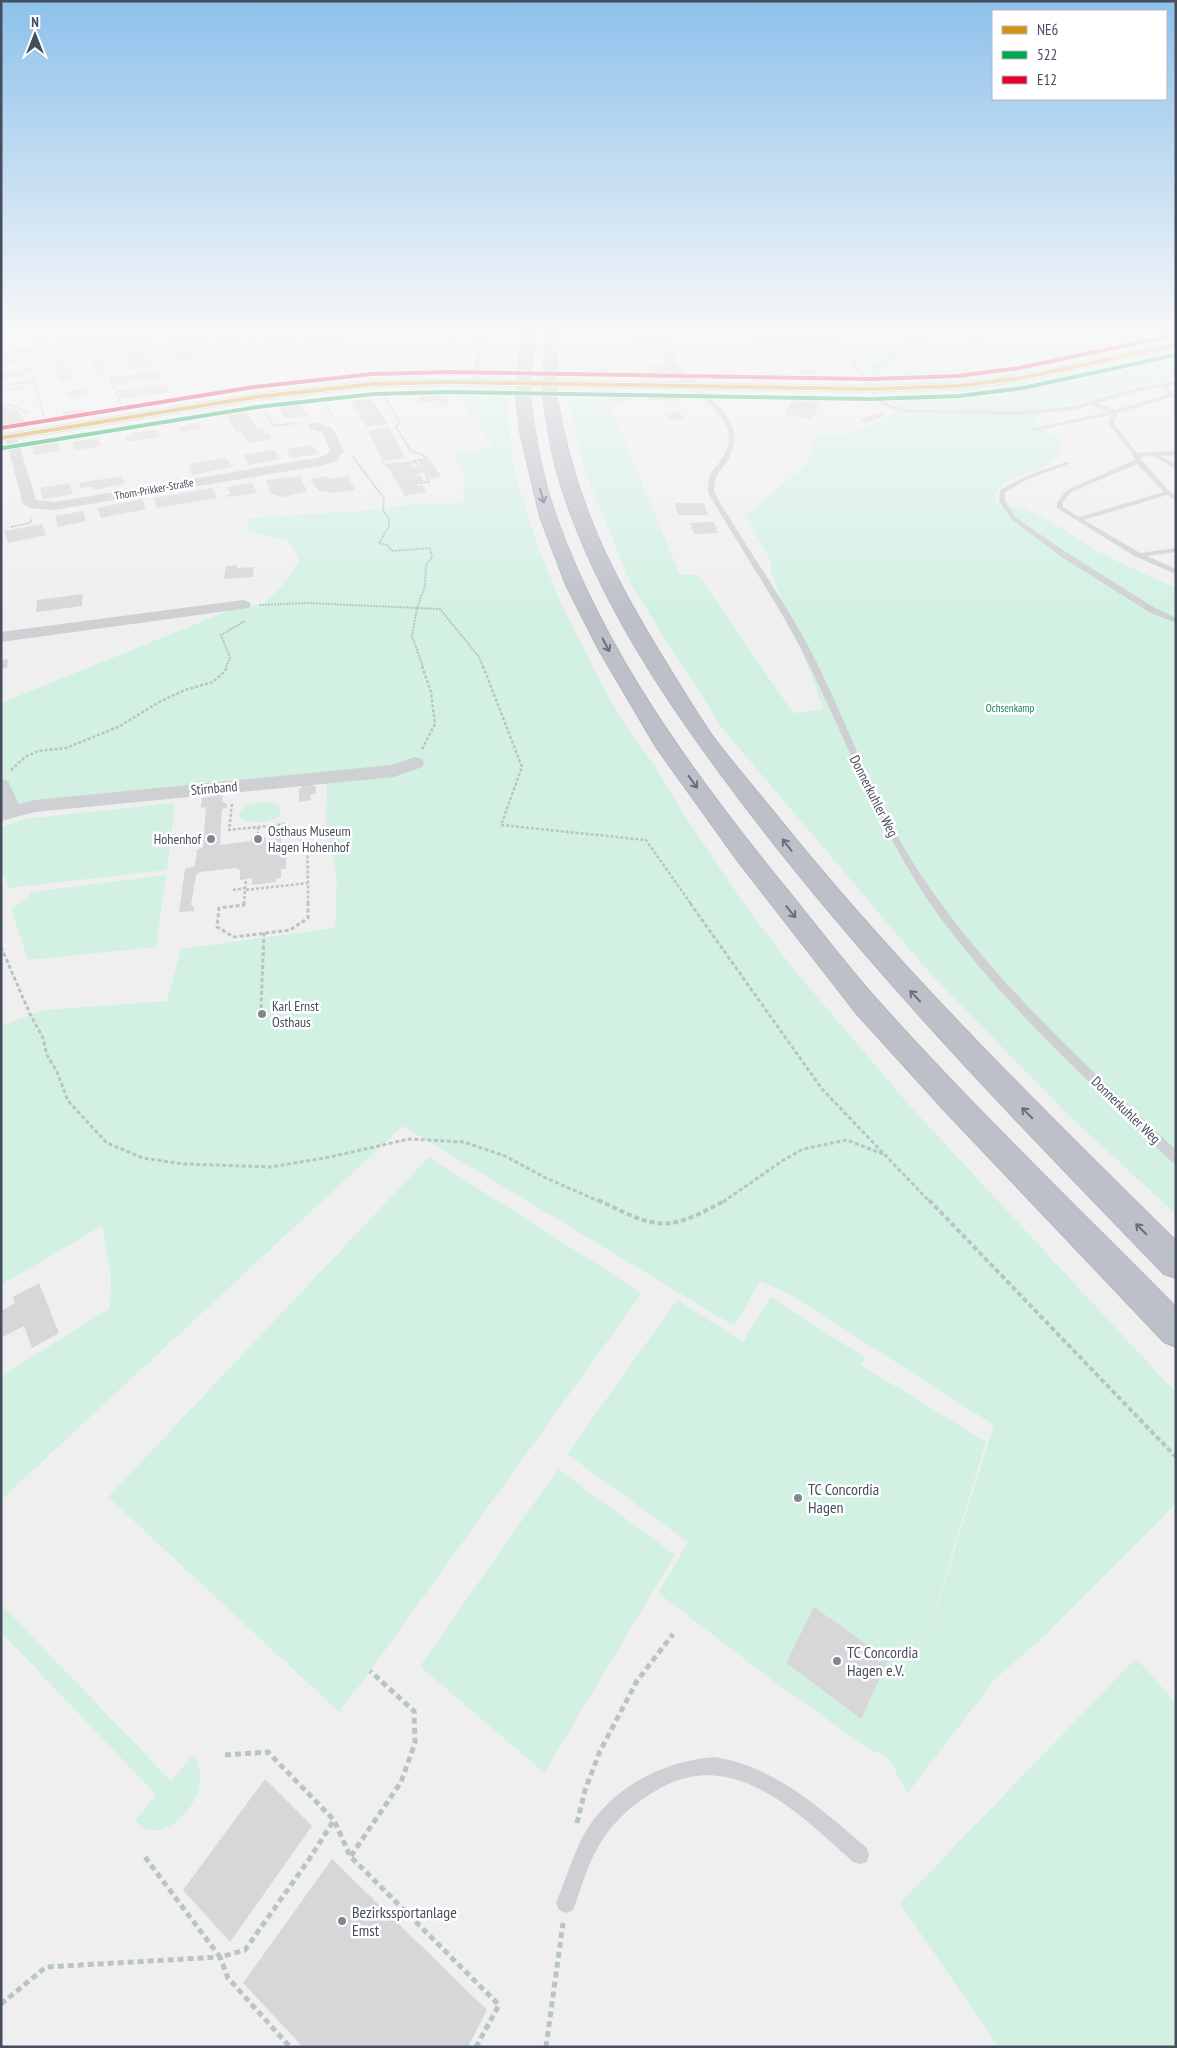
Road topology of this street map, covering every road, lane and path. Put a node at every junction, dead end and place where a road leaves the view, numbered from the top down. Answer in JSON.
{"nodes":[{"id":1,"x":47,"y":426,"type":"edge"},
{"id":2,"x":82,"y":426,"type":"edge"},
{"id":3,"x":311,"y":426,"type":"edge"},
{"id":4,"x":314,"y":426,"type":"joint"},
{"id":5,"x":397,"y":426,"type":"edge"},
{"id":6,"x":527,"y":426,"type":"edge"},
{"id":7,"x":554,"y":426,"type":"edge"},
{"id":8,"x":731,"y":426,"type":"edge"},
{"id":9,"x":1050,"y":426,"type":"edge"},
{"id":10,"x":1113,"y":426,"type":"edge"},
{"id":11,"x":1033,"y":429,"type":"dead end"},
{"id":12,"x":48,"y":431,"type":"junction"},
{"id":13,"x":6,"y":438,"type":"edge"},
{"id":14,"x":1176,"y":453,"type":"edge"},
{"id":15,"x":1155,"y":455,"type":"junction"},
{"id":16,"x":351,"y":456,"type":"dead end"},
{"id":17,"x":1137,"y":458,"type":"junction"},
{"id":18,"x":384,"y":462,"type":"dead end"},
{"id":19,"x":414,"y":462,"type":"junction"},
{"id":20,"x":1068,"y":463,"type":"dead end"},
{"id":21,"x":1176,"y":467,"type":"edge"},
{"id":22,"x":416,"y":483,"type":"dead end"},
{"id":23,"x":1168,"y":493,"type":"junction"},
{"id":24,"x":1176,"y":498,"type":"edge"},
{"id":25,"x":1079,"y":519,"type":"junction"},
{"id":26,"x":1176,"y":550,"type":"edge"},
{"id":27,"x":1139,"y":555,"type":"junction"},
{"id":28,"x":1176,"y":572,"type":"edge"},
{"id":29,"x":262,"y":605,"type":"junction"},
{"id":30,"x":417,"y":608,"type":"junction"},
{"id":31,"x":248,"y":610,"type":"junction"},
{"id":32,"x":261,"y":612,"type":"dead end"},
{"id":33,"x":1176,"y":621,"type":"edge"},
{"id":34,"x":1,"y":637,"type":"edge"},
{"id":35,"x":415,"y":763,"type":"joint"},
{"id":36,"x":6,"y":778,"type":"edge"},
{"id":37,"x":230,"y":786,"type":"junction"},
{"id":38,"x":7,"y":813,"type":"edge"},
{"id":39,"x":258,"y":827,"type":"junction"},
{"id":40,"x":258,"y":838,"type":"dead end"},
{"id":41,"x":246,"y":879,"type":"dead end"},
{"id":42,"x":308,"y":883,"type":"junction"},
{"id":43,"x":245,"y":889,"type":"junction"},
{"id":44,"x":233,"y":890,"type":"dead end"},
{"id":45,"x":264,"y":934,"type":"junction"},
{"id":46,"x":1,"y":946,"type":"edge"},
{"id":47,"x":261,"y":1008,"type":"dead end"},
{"id":48,"x":886,"y":1156,"type":"junction"},
{"id":49,"x":1176,"y":1158,"type":"edge"},
{"id":50,"x":1176,"y":1264,"type":"edge"},
{"id":51,"x":1176,"y":1331,"type":"edge"},
{"id":52,"x":1176,"y":1457,"type":"edge"},
{"id":53,"x":370,"y":1671,"type":"dead end"},
{"id":54,"x":225,"y":1755,"type":"dead end"},
{"id":55,"x":334,"y":1820,"type":"junction"},
{"id":56,"x":860,"y":1855,"type":"dead end"},
{"id":57,"x":350,"y":1856,"type":"junction"},
{"id":58,"x":145,"y":1857,"type":"dead end"},
{"id":59,"x":566,"y":1903,"type":"dead end"},
{"id":60,"x":220,"y":1958,"type":"junction"},
{"id":61,"x":1,"y":2004,"type":"edge"},
{"id":62,"x":290,"y":2047,"type":"edge"},
{"id":63,"x":476,"y":2047,"type":"edge"}],
"edges":[{"from":1,"to":12,"type":"path"},
{"from":2,"to":12,"type":"main road"},
{"from":3,"to":4,"type":"path"},
{"from":4,"to":13,"type":"street","name":"Thorn-Prikker-Straße"},
{"from":5,"to":19,"type":"path"},
{"from":6,"to":51,"type":"highway","one_way":true},
{"from":50,"to":7,"type":"highway","one_way":true,"bridge":true},
{"from":8,"to":49,"type":"lane","name":"Donnerkuhler Weg"},
{"from":9,"to":11,"type":"lane"},
{"from":10,"to":17,"type":"lane"},
{"from":12,"to":13,"type":"main road"},
{"from":14,"to":15,"type":"lane"},
{"from":15,"to":17,"type":"lane"},
{"from":15,"to":21,"type":"lane"},
{"from":16,"to":30,"type":"path"},
{"from":17,"to":23,"type":"lane"},
{"from":17,"to":25,"type":"lane"},
{"from":18,"to":19,"type":"path"},
{"from":19,"to":22,"type":"path"},
{"from":20,"to":33,"type":"lane"},
{"from":23,"to":24,"type":"lane"},
{"from":23,"to":25,"type":"lane"},
{"from":25,"to":27,"type":"lane"},
{"from":26,"to":27,"type":"lane"},
{"from":27,"to":28,"type":"lane"},
{"from":29,"to":30,"type":"path"},
{"from":29,"to":31,"type":"path"},
{"from":29,"to":32,"type":"path"},
{"from":30,"to":35,"type":"path"},
{"from":30,"to":48,"type":"path"},
{"from":31,"to":34,"type":"street"},
{"from":31,"to":36,"type":"path"},
{"from":35,"to":37,"type":"street","name":"Stirnband"},
{"from":36,"to":38,"type":"street"},
{"from":37,"to":38,"type":"street","name":"Stirnband"},
{"from":37,"to":39,"type":"path"},
{"from":39,"to":40,"type":"path"},
{"from":39,"to":42,"type":"path"},
{"from":41,"to":43,"type":"path"},
{"from":42,"to":43,"type":"path"},
{"from":42,"to":45,"type":"path"},
{"from":43,"to":44,"type":"path"},
{"from":43,"to":45,"type":"path"},
{"from":45,"to":47,"type":"path"},
{"from":46,"to":48,"type":"path"},
{"from":48,"to":52,"type":"path"},
{"from":53,"to":57,"type":"path"},
{"from":54,"to":55,"type":"path"},
{"from":55,"to":57,"type":"path"},
{"from":55,"to":60,"type":"path"},
{"from":56,"to":59,"type":"lane"},
{"from":57,"to":63,"type":"path"},
{"from":58,"to":60,"type":"path"},
{"from":60,"to":61,"type":"path"},
{"from":60,"to":62,"type":"path"}]}
